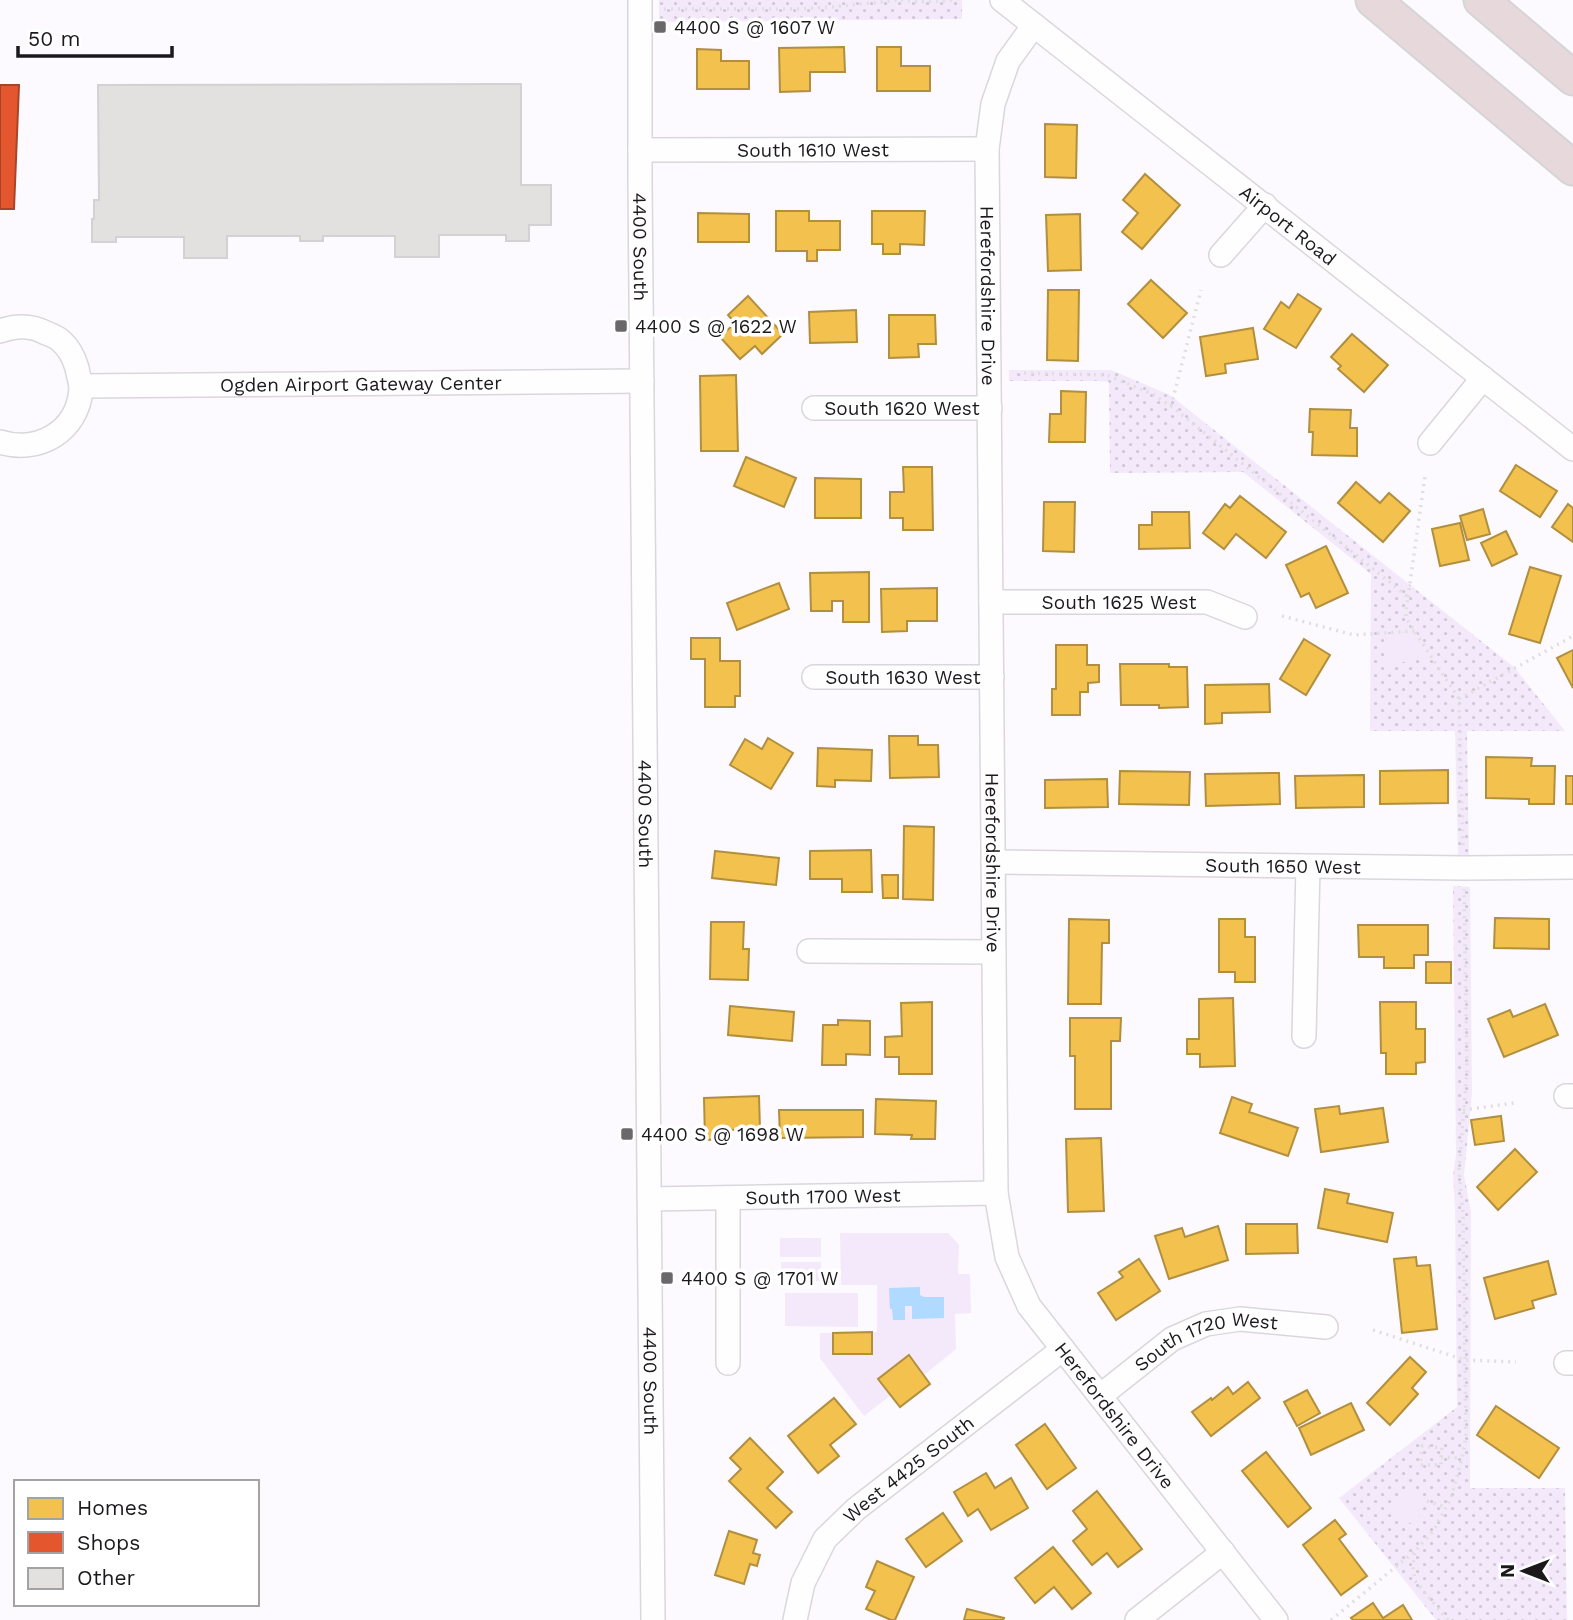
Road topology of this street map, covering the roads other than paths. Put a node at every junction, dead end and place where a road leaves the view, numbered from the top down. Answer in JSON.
{"nodes":[{"id":1,"x":1002,"y":0,"type":"edge"},
{"id":2,"x":1373,"y":0,"type":"edge"},
{"id":3,"x":1481,"y":0,"type":"edge"},
{"id":4,"x":640,"y":3,"type":"edge"},
{"id":5,"x":1034,"y":25,"type":"junction"},
{"id":6,"x":1573,"y":78,"type":"edge"},
{"id":7,"x":987,"y":149,"type":"junction"},
{"id":8,"x":640,"y":150,"type":"junction"},
{"id":9,"x":1573,"y":168,"type":"edge"},
{"id":10,"x":1265,"y":205,"type":"junction"},
{"id":11,"x":1221,"y":256,"type":"dead end"},
{"id":12,"x":0,"y":331,"type":"edge"},
{"id":13,"x":1483,"y":378,"type":"junction"},
{"id":14,"x":642,"y":381,"type":"junction"},
{"id":15,"x":81,"y":386,"type":"junction"},
{"id":16,"x":814,"y":408,"type":"dead end"},
{"id":17,"x":990,"y":408,"type":"junction"},
{"id":18,"x":0,"y":442,"type":"edge"},
{"id":19,"x":1430,"y":443,"type":"dead end"},
{"id":20,"x":1573,"y":449,"type":"edge"},
{"id":21,"x":991,"y":602,"type":"junction"},
{"id":22,"x":1245,"y":617,"type":"dead end"},
{"id":23,"x":814,"y":677,"type":"dead end"},
{"id":24,"x":992,"y":677,"type":"junction"},
{"id":25,"x":993,"y":862,"type":"junction"},
{"id":26,"x":1308,"y":867,"type":"junction"},
{"id":27,"x":1573,"y":867,"type":"edge"},
{"id":28,"x":809,"y":951,"type":"dead end"},
{"id":29,"x":994,"y":952,"type":"junction"},
{"id":30,"x":1304,"y":1036,"type":"dead end"},
{"id":31,"x":996,"y":1193,"type":"junction"},
{"id":32,"x":728,"y":1198,"type":"junction"},
{"id":33,"x":650,"y":1199,"type":"junction"},
{"id":34,"x":1326,"y":1327,"type":"dead end"},
{"id":35,"x":1063,"y":1349,"type":"junction"},
{"id":36,"x":728,"y":1363,"type":"dead end"},
{"id":37,"x":1100,"y":1396,"type":"junction"},
{"id":38,"x":1223,"y":1552,"type":"junction"},
{"id":39,"x":653,"y":1620,"type":"edge"},
{"id":40,"x":795,"y":1620,"type":"edge"},
{"id":41,"x":1137,"y":1620,"type":"edge"},
{"id":42,"x":1276,"y":1620,"type":"edge"}],
"edges":[{"from":1,"to":5,"type":"street","name":"Airport Road"},
{"from":2,"to":9,"type":"highway"},
{"from":3,"to":6,"type":"highway"},
{"from":4,"to":8,"type":"street","name":"4400 South"},
{"from":5,"to":7,"type":"street","name":"Herefordshire Drive"},
{"from":5,"to":10,"type":"street","name":"Airport Road"},
{"from":7,"to":8,"type":"street","name":"South 1610 West"},
{"from":7,"to":17,"type":"street","name":"Herefordshire Drive"},
{"from":8,"to":14,"type":"street","name":"4400 South"},
{"from":10,"to":11,"type":"street"},
{"from":10,"to":13,"type":"street","name":"Airport Road"},
{"from":12,"to":15,"type":"street"},
{"from":13,"to":19,"type":"street"},
{"from":13,"to":20,"type":"street","name":"Airport Road"},
{"from":14,"to":15,"type":"street","name":"Ogden Airport Gateway Center"},
{"from":14,"to":33,"type":"street","name":"4400 South"},
{"from":15,"to":18,"type":"street"},
{"from":16,"to":17,"type":"street","name":"South 1620 West"},
{"from":17,"to":21,"type":"street","name":"Herefordshire Drive"},
{"from":21,"to":22,"type":"street","name":"South 1625 West"},
{"from":21,"to":24,"type":"street","name":"Herefordshire Drive"},
{"from":23,"to":24,"type":"street","name":"South 1630 West"},
{"from":24,"to":25,"type":"street","name":"Herefordshire Drive"},
{"from":25,"to":26,"type":"street","name":"South 1650 West"},
{"from":25,"to":29,"type":"street","name":"Herefordshire Drive"},
{"from":26,"to":27,"type":"street","name":"South 1650 West"},
{"from":26,"to":30,"type":"street"},
{"from":28,"to":29,"type":"street"},
{"from":29,"to":31,"type":"street","name":"Herefordshire Drive"},
{"from":31,"to":32,"type":"street","name":"South 1700 West"},
{"from":31,"to":35,"type":"street","name":"Herefordshire Drive"},
{"from":32,"to":33,"type":"street","name":"South 1700 West"},
{"from":32,"to":36,"type":"street"},
{"from":33,"to":39,"type":"street","name":"4400 South"},
{"from":34,"to":37,"type":"street","name":"South 1720 West"},
{"from":35,"to":37,"type":"street","name":"Herefordshire Drive"},
{"from":35,"to":40,"type":"street","name":"West 4425 South"},
{"from":37,"to":38,"type":"street","name":"Herefordshire Drive"},
{"from":38,"to":41,"type":"street"},
{"from":38,"to":42,"type":"street","name":"Herefordshire Drive"}]}
